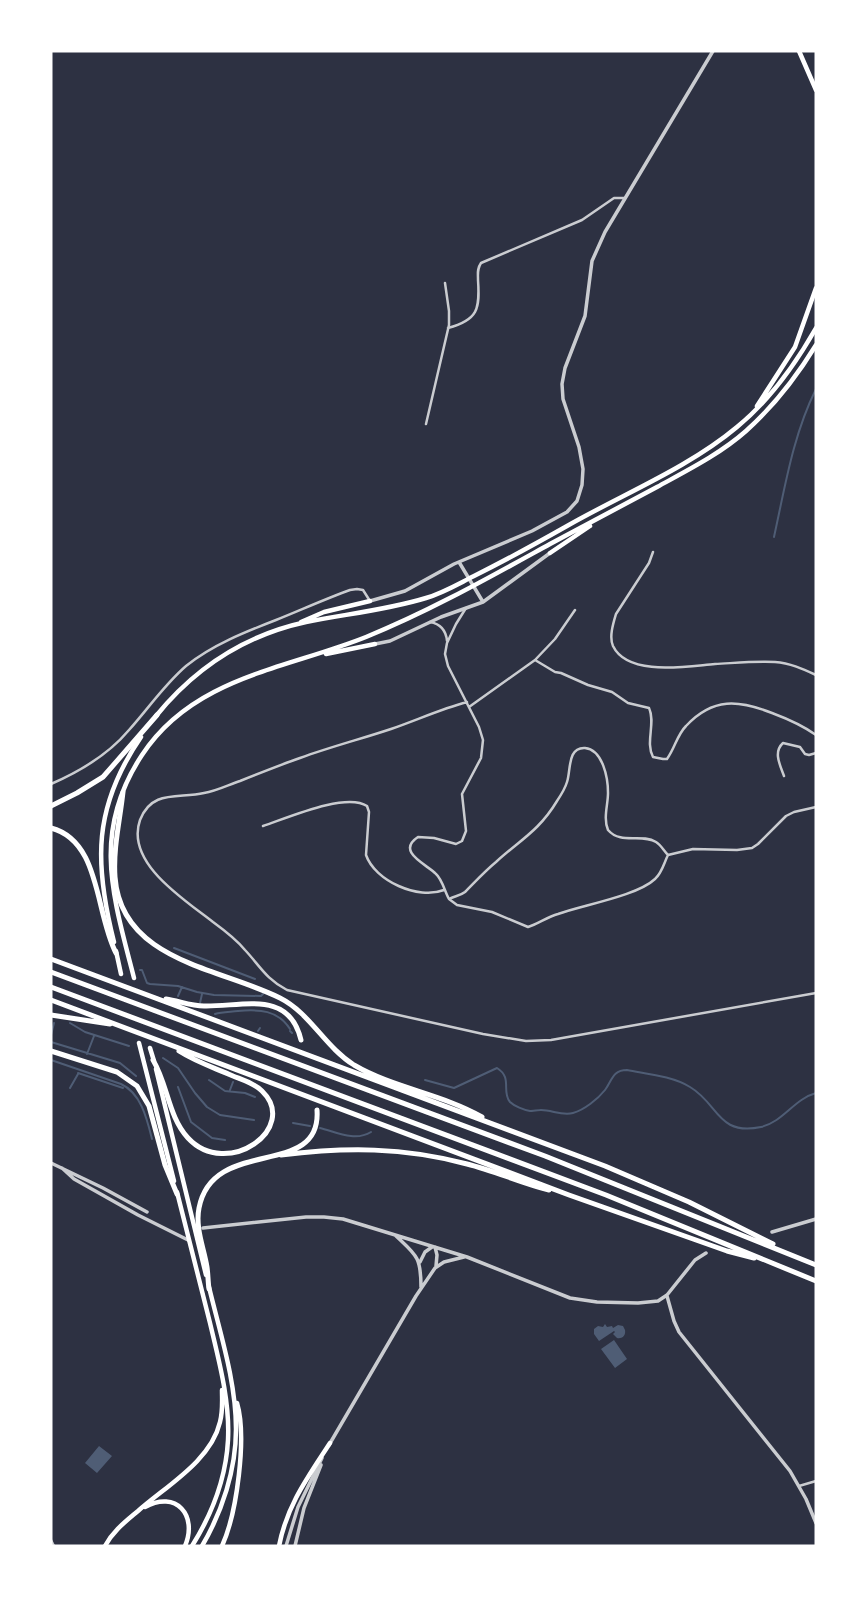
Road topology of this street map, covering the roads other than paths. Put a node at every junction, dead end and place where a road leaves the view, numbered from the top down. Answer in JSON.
{"nodes":[{"id":1,"x":713,"y":51,"type":"edge"},
{"id":2,"x":799,"y":51,"type":"edge"},
{"id":3,"x":816,"y":90,"type":"edge"},
{"id":4,"x":625,"y":199,"type":"junction"},
{"id":5,"x":444,"y":283,"type":"dead end"},
{"id":6,"x":816,"y":288,"type":"edge"},
{"id":7,"x":448,"y":328,"type":"junction"},
{"id":8,"x":816,"y":328,"type":"edge"},
{"id":9,"x":816,"y":345,"type":"edge"},
{"id":10,"x":752,"y":414,"type":"junction"},
{"id":11,"x":426,"y":424,"type":"dead end"},
{"id":12,"x":614,"y":510,"type":"junction"},
{"id":13,"x":653,"y":551,"type":"dead end"},
{"id":14,"x":550,"y":553,"type":"joint"},
{"id":15,"x":459,"y":562,"type":"junction"},
{"id":16,"x":370,"y":601,"type":"junction"},
{"id":17,"x":482,"y":603,"type":"junction"},
{"id":18,"x":466,"y":608,"type":"junction"},
{"id":19,"x":575,"y":610,"type":"dead end"},
{"id":20,"x":430,"y":622,"type":"junction"},
{"id":21,"x":297,"y":624,"type":"junction"},
{"id":22,"x":447,"y":643,"type":"junction"},
{"id":23,"x":375,"y":644,"type":"joint"},
{"id":24,"x":311,"y":656,"type":"junction"},
{"id":25,"x":535,"y":660,"type":"junction"},
{"id":26,"x":816,"y":675,"type":"edge"},
{"id":27,"x":467,"y":702,"type":"junction"},
{"id":28,"x":469,"y":707,"type":"junction"},
{"id":29,"x":157,"y":715,"type":"junction"},
{"id":30,"x":816,"y":735,"type":"edge"},
{"id":31,"x":816,"y":753,"type":"edge"},
{"id":32,"x":785,"y":776,"type":"dead end"},
{"id":33,"x":51,"y":784,"type":"edge"},
{"id":34,"x":123,"y":792,"type":"junction"},
{"id":35,"x":51,"y":806,"type":"edge"},
{"id":36,"x":816,"y":807,"type":"edge"},
{"id":37,"x":263,"y":826,"type":"dead end"},
{"id":38,"x":51,"y":828,"type":"edge"},
{"id":39,"x":668,"y":855,"type":"junction"},
{"id":40,"x":444,"y":890,"type":"junction"},
{"id":41,"x":449,"y":899,"type":"junction"},
{"id":42,"x":116,"y":953,"type":"junction"},
{"id":43,"x":51,"y":957,"type":"edge"},
{"id":44,"x":51,"y":972,"type":"edge"},
{"id":45,"x":121,"y":974,"type":"dead end"},
{"id":46,"x":134,"y":978,"type":"dead end"},
{"id":47,"x":51,"y":987,"type":"edge"},
{"id":48,"x":816,"y":993,"type":"edge"},
{"id":49,"x":157,"y":998,"type":"junction"},
{"id":50,"x":51,"y":1000,"type":"edge"},
{"id":51,"x":51,"y":1015,"type":"edge"},
{"id":52,"x":116,"y":1024,"type":"junction"},
{"id":53,"x":301,"y":1040,"type":"dead end"},
{"id":54,"x":139,"y":1043,"type":"dead end"},
{"id":55,"x":171,"y":1045,"type":"junction"},
{"id":56,"x":150,"y":1048,"type":"dead end"},
{"id":57,"x":51,"y":1051,"type":"edge"},
{"id":58,"x":153,"y":1060,"type":"junction"},
{"id":59,"x":317,"y":1110,"type":"dead end"},
{"id":60,"x":493,"y":1124,"type":"junction"},
{"id":61,"x":281,"y":1155,"type":"junction"},
{"id":62,"x":51,"y":1163,"type":"edge"},
{"id":63,"x":62,"y":1168,"type":"junction"},
{"id":64,"x":177,"y":1194,"type":"junction"},
{"id":65,"x":569,"y":1195,"type":"junction"},
{"id":66,"x":147,"y":1212,"type":"dead end"},
{"id":67,"x":815,"y":1221,"type":"edge"},
{"id":68,"x":203,"y":1228,"type":"dead end"},
{"id":69,"x":772,"y":1232,"type":"dead end"},
{"id":70,"x":393,"y":1233,"type":"junction"},
{"id":71,"x":189,"y":1240,"type":"junction"},
{"id":72,"x":765,"y":1242,"type":"junction"},
{"id":73,"x":434,"y":1246,"type":"junction"},
{"id":74,"x":706,"y":1253,"type":"dead end"},
{"id":75,"x":467,"y":1256,"type":"junction"},
{"id":76,"x":420,"y":1263,"type":"junction"},
{"id":77,"x":773,"y":1263,"type":"junction"},
{"id":78,"x":816,"y":1265,"type":"edge"},
{"id":79,"x":435,"y":1268,"type":"junction"},
{"id":80,"x":816,"y":1281,"type":"edge"},
{"id":81,"x":209,"y":1289,"type":"junction"},
{"id":82,"x":421,"y":1289,"type":"junction"},
{"id":83,"x":667,"y":1295,"type":"junction"},
{"id":84,"x":221,"y":1375,"type":"junction"},
{"id":85,"x":232,"y":1388,"type":"junction"},
{"id":86,"x":330,"y":1443,"type":"junction"},
{"id":87,"x":816,"y":1481,"type":"edge"},
{"id":88,"x":799,"y":1486,"type":"junction"},
{"id":89,"x":138,"y":1511,"type":"junction"},
{"id":90,"x":816,"y":1523,"type":"edge"},
{"id":91,"x":51,"y":1539,"type":"edge"},
{"id":92,"x":54,"y":1546,"type":"edge"},
{"id":93,"x":105,"y":1546,"type":"edge"},
{"id":94,"x":186,"y":1546,"type":"edge"},
{"id":95,"x":192,"y":1546,"type":"edge"},
{"id":96,"x":202,"y":1546,"type":"edge"},
{"id":97,"x":222,"y":1546,"type":"edge"},
{"id":98,"x":279,"y":1546,"type":"edge"},
{"id":99,"x":286,"y":1546,"type":"edge"},
{"id":100,"x":295,"y":1546,"type":"edge"}],
"edges":[{"from":1,"to":4,"type":"street"},
{"from":2,"to":3,"type":"highway"},
{"from":4,"to":7,"type":"street"},
{"from":4,"to":15,"type":"street"},
{"from":5,"to":7,"type":"street"},
{"from":6,"to":10,"type":"highway"},
{"from":7,"to":11,"type":"street"},
{"from":8,"to":10,"type":"highway"},
{"from":9,"to":12,"type":"highway"},
{"from":10,"to":21,"type":"highway"},
{"from":12,"to":14,"type":"highway"},
{"from":12,"to":24,"type":"highway"},
{"from":13,"to":26,"type":"street"},
{"from":14,"to":17,"type":"street"},
{"from":15,"to":16,"type":"street"},
{"from":15,"to":17,"type":"street"},
{"from":16,"to":21,"type":"highway"},
{"from":16,"to":33,"type":"street"},
{"from":17,"to":18,"type":"street"},
{"from":18,"to":20,"type":"street"},
{"from":18,"to":22,"type":"street"},
{"from":19,"to":25,"type":"street"},
{"from":20,"to":22,"type":"street"},
{"from":20,"to":23,"type":"street"},
{"from":21,"to":29,"type":"highway"},
{"from":22,"to":27,"type":"street"},
{"from":23,"to":24,"type":"highway"},
{"from":24,"to":34,"type":"highway"},
{"from":25,"to":28,"type":"street"},
{"from":25,"to":30,"type":"street"},
{"from":27,"to":28,"type":"street"},
{"from":27,"to":48,"type":"street"},
{"from":28,"to":40,"type":"street"},
{"from":29,"to":35,"type":"highway"},
{"from":29,"to":42,"type":"highway"},
{"from":31,"to":32,"type":"street"},
{"from":34,"to":46,"type":"highway"},
{"from":34,"to":60,"type":"highway"},
{"from":36,"to":39,"type":"street"},
{"from":37,"to":40,"type":"street"},
{"from":38,"to":42,"type":"highway"},
{"from":39,"to":41,"type":"street"},
{"from":39,"to":41,"type":"street"},
{"from":40,"to":41,"type":"street"},
{"from":42,"to":45,"type":"highway"},
{"from":43,"to":49,"type":"highway"},
{"from":44,"to":72,"type":"highway"},
{"from":47,"to":77,"type":"highway"},
{"from":49,"to":53,"type":"highway"},
{"from":49,"to":60,"type":"highway"},
{"from":50,"to":52,"type":"highway"},
{"from":51,"to":52,"type":"highway"},
{"from":52,"to":55,"type":"highway"},
{"from":54,"to":64,"type":"highway"},
{"from":55,"to":58,"type":"highway"},
{"from":55,"to":65,"type":"highway"},
{"from":56,"to":58,"type":"highway"},
{"from":57,"to":64,"type":"highway"},
{"from":58,"to":81,"type":"highway"},
{"from":59,"to":61,"type":"highway"},
{"from":60,"to":72,"type":"highway"},
{"from":61,"to":65,"type":"highway"},
{"from":61,"to":81,"type":"highway"},
{"from":62,"to":63,"type":"street"},
{"from":63,"to":66,"type":"street"},
{"from":63,"to":71,"type":"street"},
{"from":64,"to":71,"type":"highway"},
{"from":65,"to":77,"type":"highway"},
{"from":67,"to":69,"type":"street"},
{"from":68,"to":70,"type":"street"},
{"from":70,"to":73,"type":"street"},
{"from":70,"to":76,"type":"street"},
{"from":71,"to":84,"type":"highway"},
{"from":72,"to":78,"type":"highway"},
{"from":73,"to":75,"type":"street"},
{"from":73,"to":76,"type":"street"},
{"from":73,"to":79,"type":"street"},
{"from":74,"to":83,"type":"street"},
{"from":75,"to":79,"type":"street"},
{"from":75,"to":83,"type":"street"},
{"from":76,"to":82,"type":"street"},
{"from":77,"to":80,"type":"highway"},
{"from":79,"to":82,"type":"street"},
{"from":81,"to":85,"type":"highway"},
{"from":82,"to":86,"type":"street"},
{"from":83,"to":88,"type":"street"},
{"from":84,"to":89,"type":"highway"},
{"from":84,"to":95,"type":"highway"},
{"from":85,"to":96,"type":"highway"},
{"from":85,"to":97,"type":"highway"},
{"from":86,"to":98,"type":"highway"},
{"from":86,"to":99,"type":"street"},
{"from":86,"to":100,"type":"street"},
{"from":87,"to":88,"type":"street"},
{"from":88,"to":90,"type":"street"},
{"from":89,"to":93,"type":"highway"},
{"from":89,"to":94,"type":"highway"},
{"from":91,"to":92,"type":"street"}]}
